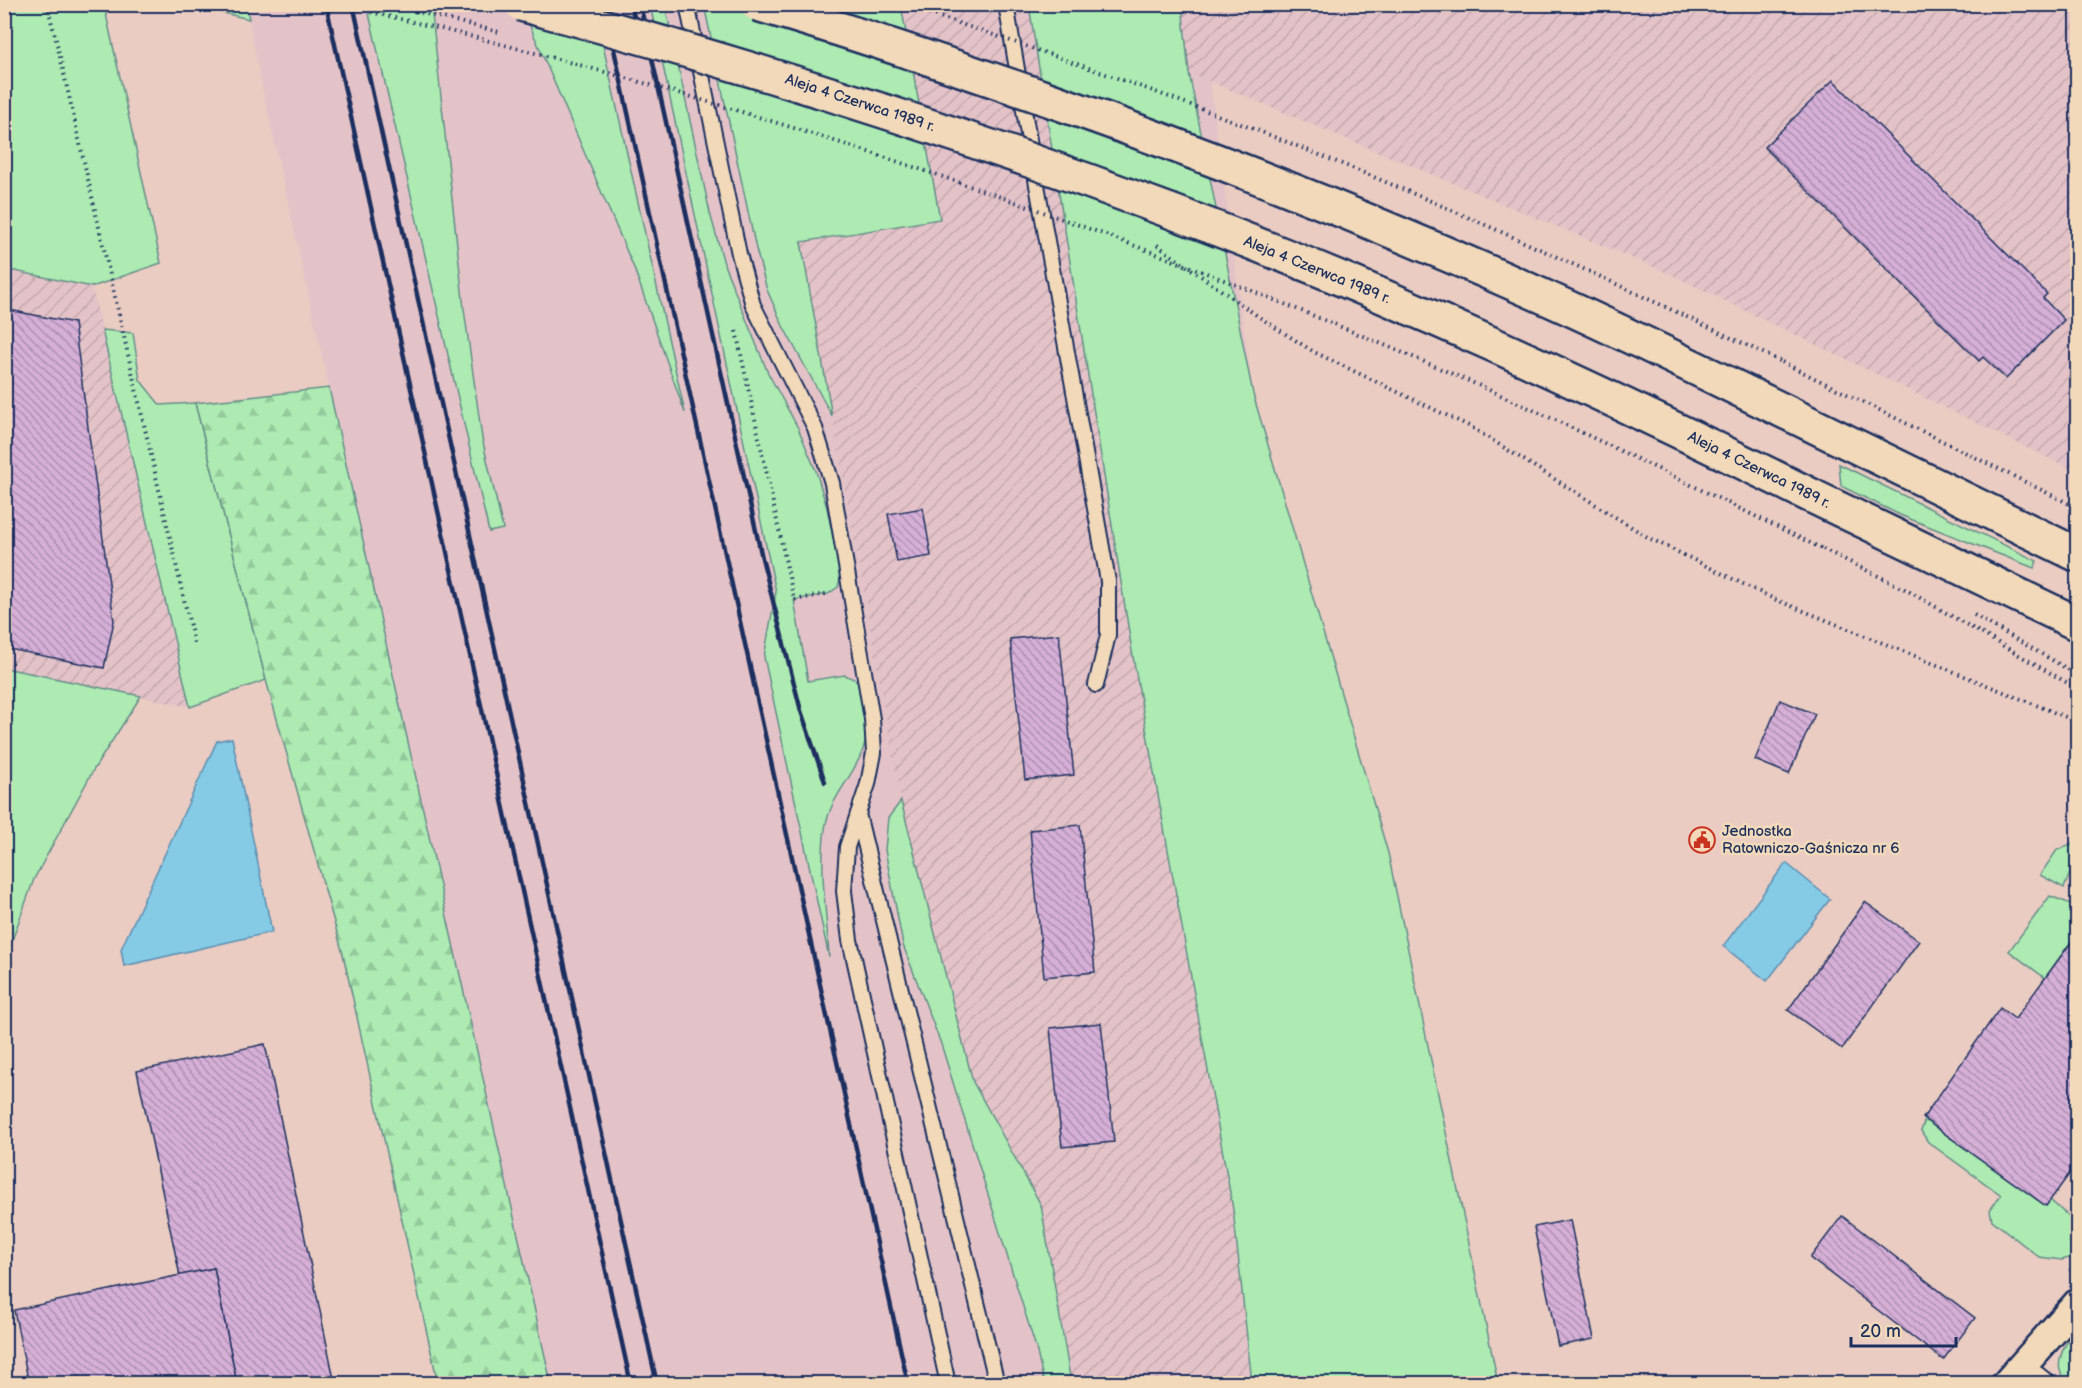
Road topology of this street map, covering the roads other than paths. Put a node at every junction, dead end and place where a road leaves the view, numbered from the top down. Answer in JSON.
{"nodes":[{"id":1,"x":521,"y":4,"type":"edge"},
{"id":2,"x":687,"y":4,"type":"edge"},
{"id":3,"x":757,"y":4,"type":"edge"},
{"id":4,"x":1006,"y":4,"type":"edge"},
{"id":5,"x":2078,"y":555,"type":"edge"},
{"id":6,"x":2078,"y":624,"type":"edge"},
{"id":7,"x":1096,"y":685,"type":"dead end"},
{"id":8,"x":858,"y":813,"type":"junction"},
{"id":9,"x":2078,"y":1304,"type":"edge"},
{"id":10,"x":2014,"y":1373,"type":"edge"},
{"id":11,"x":948,"y":1383,"type":"edge"},
{"id":12,"x":997,"y":1383,"type":"edge"},
{"id":13,"x":2050,"y":1383,"type":"edge"}],
"edges":[{"from":1,"to":6,"type":"main road","name":"Aleja 4 Czerwca 1989 r.","bridge":true},
{"from":2,"to":8,"type":"lane"},
{"from":3,"to":5,"type":"main road","bridge":true},
{"from":4,"to":7,"type":"lane"},
{"from":8,"to":11,"type":"lane"},
{"from":8,"to":12,"type":"lane"},
{"from":9,"to":10,"type":"street"},
{"from":10,"to":13,"type":"lane"}]}
